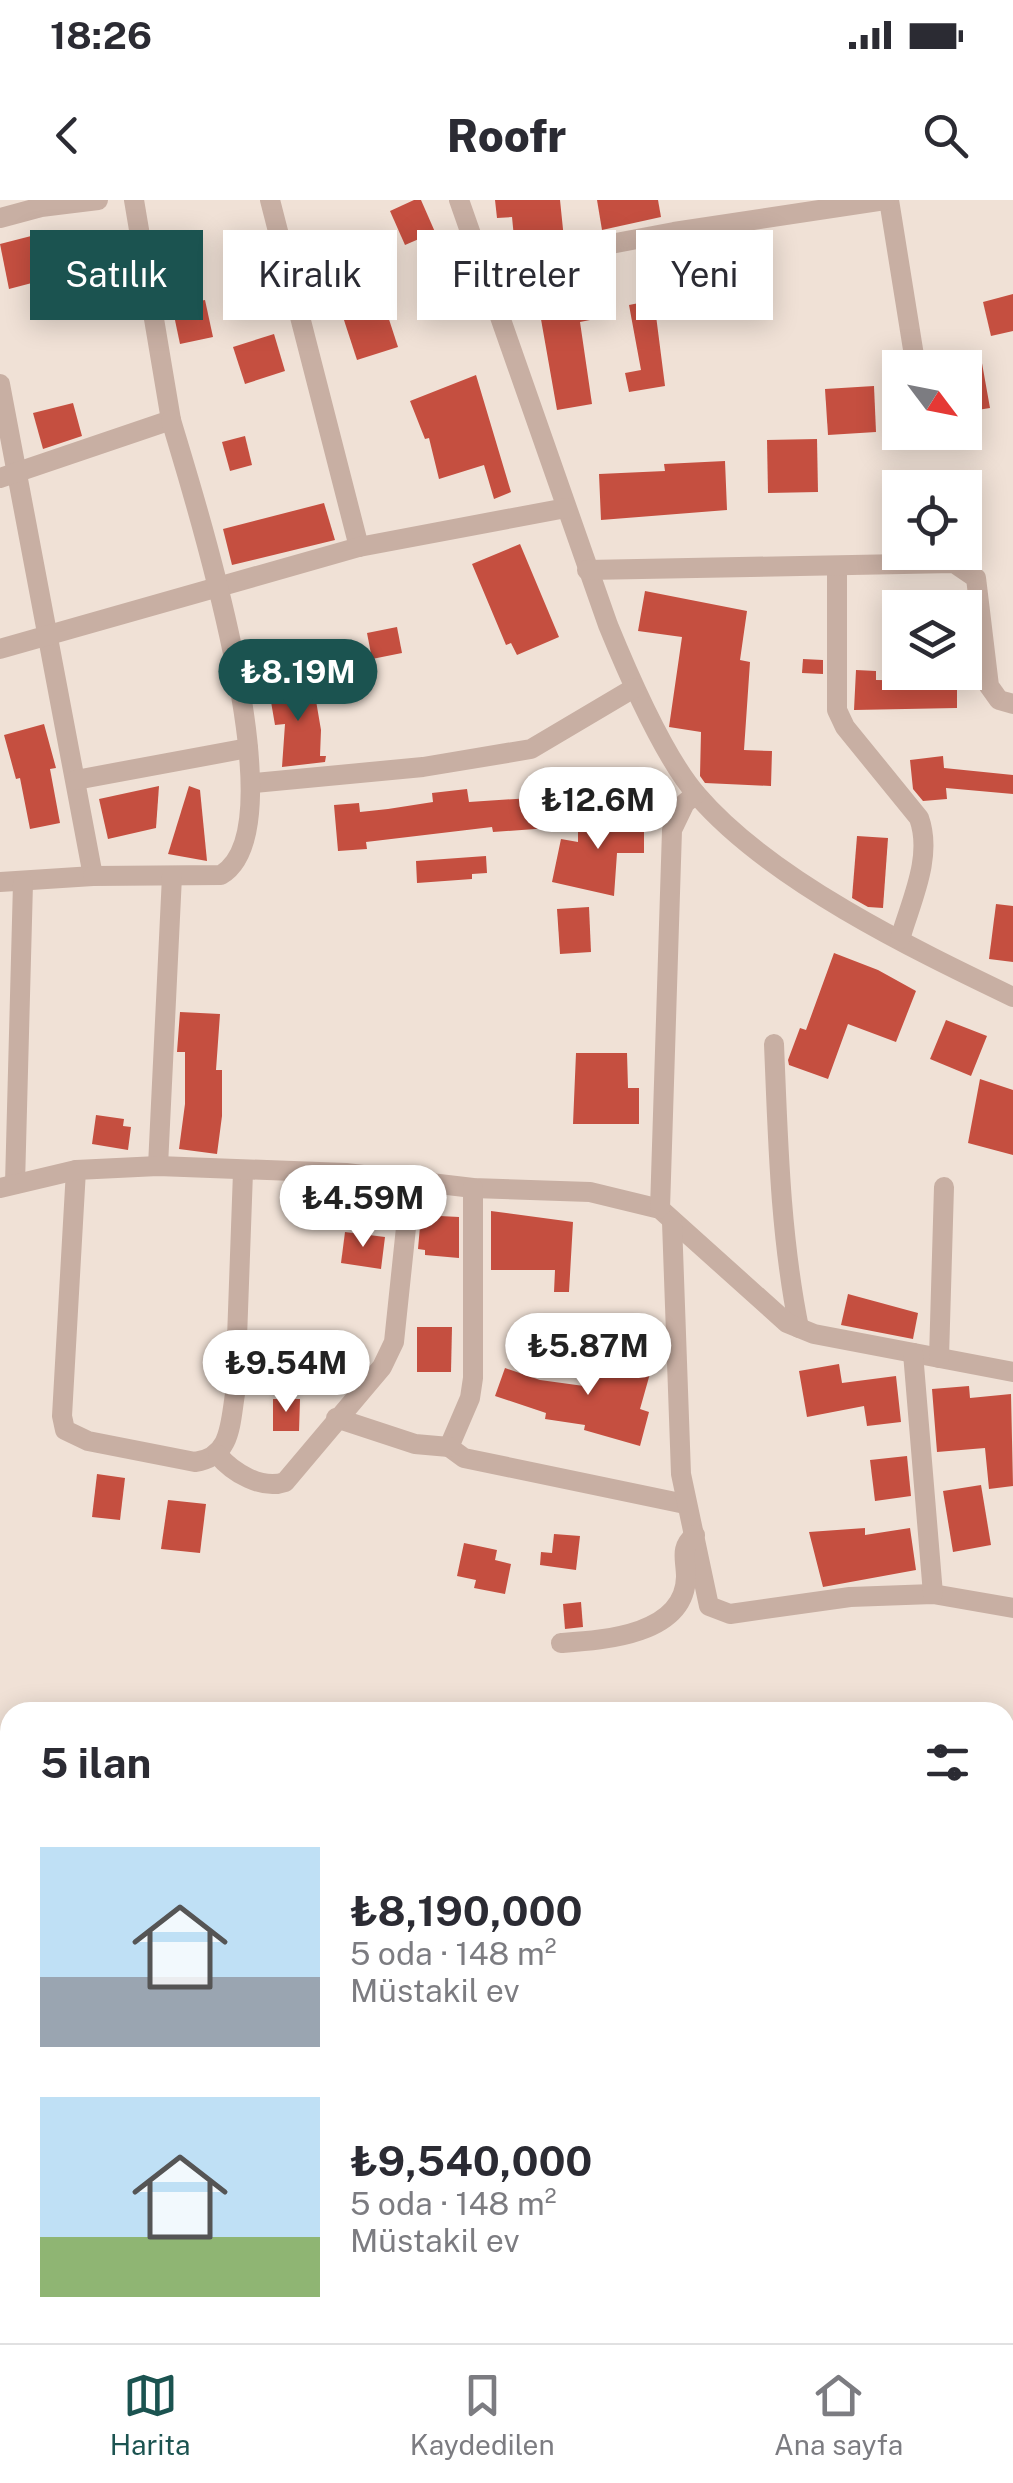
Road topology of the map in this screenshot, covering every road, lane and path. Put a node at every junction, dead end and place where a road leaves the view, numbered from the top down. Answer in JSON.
{"nodes":[{"id":1,"x":98,"y":200,"type":"edge"},
{"id":2,"x":134,"y":200,"type":"edge"},
{"id":3,"x":270,"y":200,"type":"edge"},
{"id":4,"x":459,"y":200,"type":"edge"},
{"id":5,"x":887,"y":200,"type":"edge"},
{"id":6,"x":0,"y":218,"type":"edge"},
{"id":7,"x":470,"y":230,"type":"edge"},
{"id":8,"x":616,"y":243,"type":"edge"},
{"id":9,"x":502,"y":320,"type":"edge"},
{"id":10,"x":913,"y":350,"type":"edge"},
{"id":11,"x":0,"y":384,"type":"edge"},
{"id":12,"x":171,"y":420,"type":"junction"},
{"id":13,"x":9,"y":476,"type":"edge"},
{"id":14,"x":566,"y":508,"type":"junction"},
{"id":15,"x":359,"y":547,"type":"junction"},
{"id":16,"x":836,"y":567,"type":"junction"},
{"id":17,"x":588,"y":570,"type":"junction"},
{"id":18,"x":220,"y":586,"type":"junction"},
{"id":19,"x":45,"y":638,"type":"junction"},
{"id":20,"x":0,"y":649,"type":"edge"},
{"id":21,"x":634,"y":688,"type":"junction"},
{"id":22,"x":1013,"y":704,"type":"edge"},
{"id":23,"x":248,"y":748,"type":"junction"},
{"id":24,"x":76,"y":780,"type":"junction"},
{"id":25,"x":254,"y":783,"type":"junction"},
{"id":26,"x":696,"y":794,"type":"junction"},
{"id":27,"x":93,"y":876,"type":"junction"},
{"id":28,"x":172,"y":876,"type":"junction"},
{"id":29,"x":0,"y":882,"type":"edge"},
{"id":30,"x":23,"y":882,"type":"junction"},
{"id":31,"x":900,"y":939,"type":"junction"},
{"id":32,"x":1013,"y":998,"type":"edge"},
{"id":33,"x":774,"y":1044,"type":"dead end"},
{"id":34,"x":158,"y":1166,"type":"junction"},
{"id":35,"x":76,"y":1170,"type":"junction"},
{"id":36,"x":243,"y":1172,"type":"junction"},
{"id":37,"x":411,"y":1180,"type":"junction"},
{"id":38,"x":7,"y":1186,"type":"edge"},
{"id":39,"x":944,"y":1187,"type":"dead end"},
{"id":40,"x":473,"y":1188,"type":"junction"},
{"id":41,"x":666,"y":1216,"type":"junction"},
{"id":42,"x":799,"y":1328,"type":"junction"},
{"id":43,"x":913,"y":1354,"type":"junction"},
{"id":44,"x":939,"y":1358,"type":"junction"},
{"id":45,"x":1013,"y":1372,"type":"edge"},
{"id":46,"x":336,"y":1418,"type":"junction"},
{"id":47,"x":449,"y":1447,"type":"junction"},
{"id":48,"x":218,"y":1456,"type":"junction"},
{"id":49,"x":685,"y":1504,"type":"junction"},
{"id":50,"x":695,"y":1535,"type":"junction"},
{"id":51,"x":934,"y":1594,"type":"junction"},
{"id":52,"x":1013,"y":1608,"type":"edge"},
{"id":53,"x":561,"y":1642,"type":"dead end"}],
"edges":[{"from":1,"to":6,"type":"street"},
{"from":2,"to":12,"type":"street"},
{"from":3,"to":15,"type":"street"},
{"from":4,"to":7,"type":"street"},
{"from":5,"to":8,"type":"street"},
{"from":5,"to":10,"type":"street"},
{"from":9,"to":14,"type":"street"},
{"from":11,"to":13,"type":"street"},
{"from":12,"to":13,"type":"street"},
{"from":12,"to":18,"type":"street"},
{"from":13,"to":19,"type":"street"},
{"from":14,"to":15,"type":"street"},
{"from":14,"to":17,"type":"street"},
{"from":15,"to":18,"type":"street"},
{"from":16,"to":17,"type":"street"},
{"from":16,"to":22,"type":"street"},
{"from":16,"to":31,"type":"street"},
{"from":17,"to":21,"type":"street"},
{"from":18,"to":19,"type":"street"},
{"from":18,"to":23,"type":"street"},
{"from":19,"to":20,"type":"street"},
{"from":19,"to":24,"type":"street"},
{"from":21,"to":25,"type":"street"},
{"from":21,"to":26,"type":"street"},
{"from":23,"to":24,"type":"street"},
{"from":23,"to":25,"type":"street"},
{"from":24,"to":27,"type":"street"},
{"from":25,"to":28,"type":"street"},
{"from":26,"to":31,"type":"street"},
{"from":26,"to":41,"type":"street"},
{"from":27,"to":28,"type":"street"},
{"from":27,"to":30,"type":"street"},
{"from":28,"to":34,"type":"street"},
{"from":29,"to":30,"type":"street"},
{"from":30,"to":38,"type":"street"},
{"from":31,"to":32,"type":"street"},
{"from":33,"to":42,"type":"street"},
{"from":34,"to":35,"type":"street"},
{"from":34,"to":36,"type":"street"},
{"from":35,"to":38,"type":"street"},
{"from":35,"to":48,"type":"street"},
{"from":36,"to":37,"type":"street"},
{"from":36,"to":48,"type":"street"},
{"from":37,"to":40,"type":"street"},
{"from":37,"to":46,"type":"street"},
{"from":39,"to":44,"type":"street"},
{"from":40,"to":41,"type":"street"},
{"from":40,"to":47,"type":"street"},
{"from":41,"to":42,"type":"street"},
{"from":41,"to":49,"type":"street"},
{"from":42,"to":43,"type":"street"},
{"from":43,"to":44,"type":"street"},
{"from":43,"to":51,"type":"street"},
{"from":44,"to":45,"type":"street"},
{"from":46,"to":47,"type":"street"},
{"from":46,"to":48,"type":"street"},
{"from":47,"to":49,"type":"street"},
{"from":49,"to":50,"type":"street"},
{"from":50,"to":51,"type":"street"},
{"from":50,"to":53,"type":"street"},
{"from":51,"to":52,"type":"street"}]}
